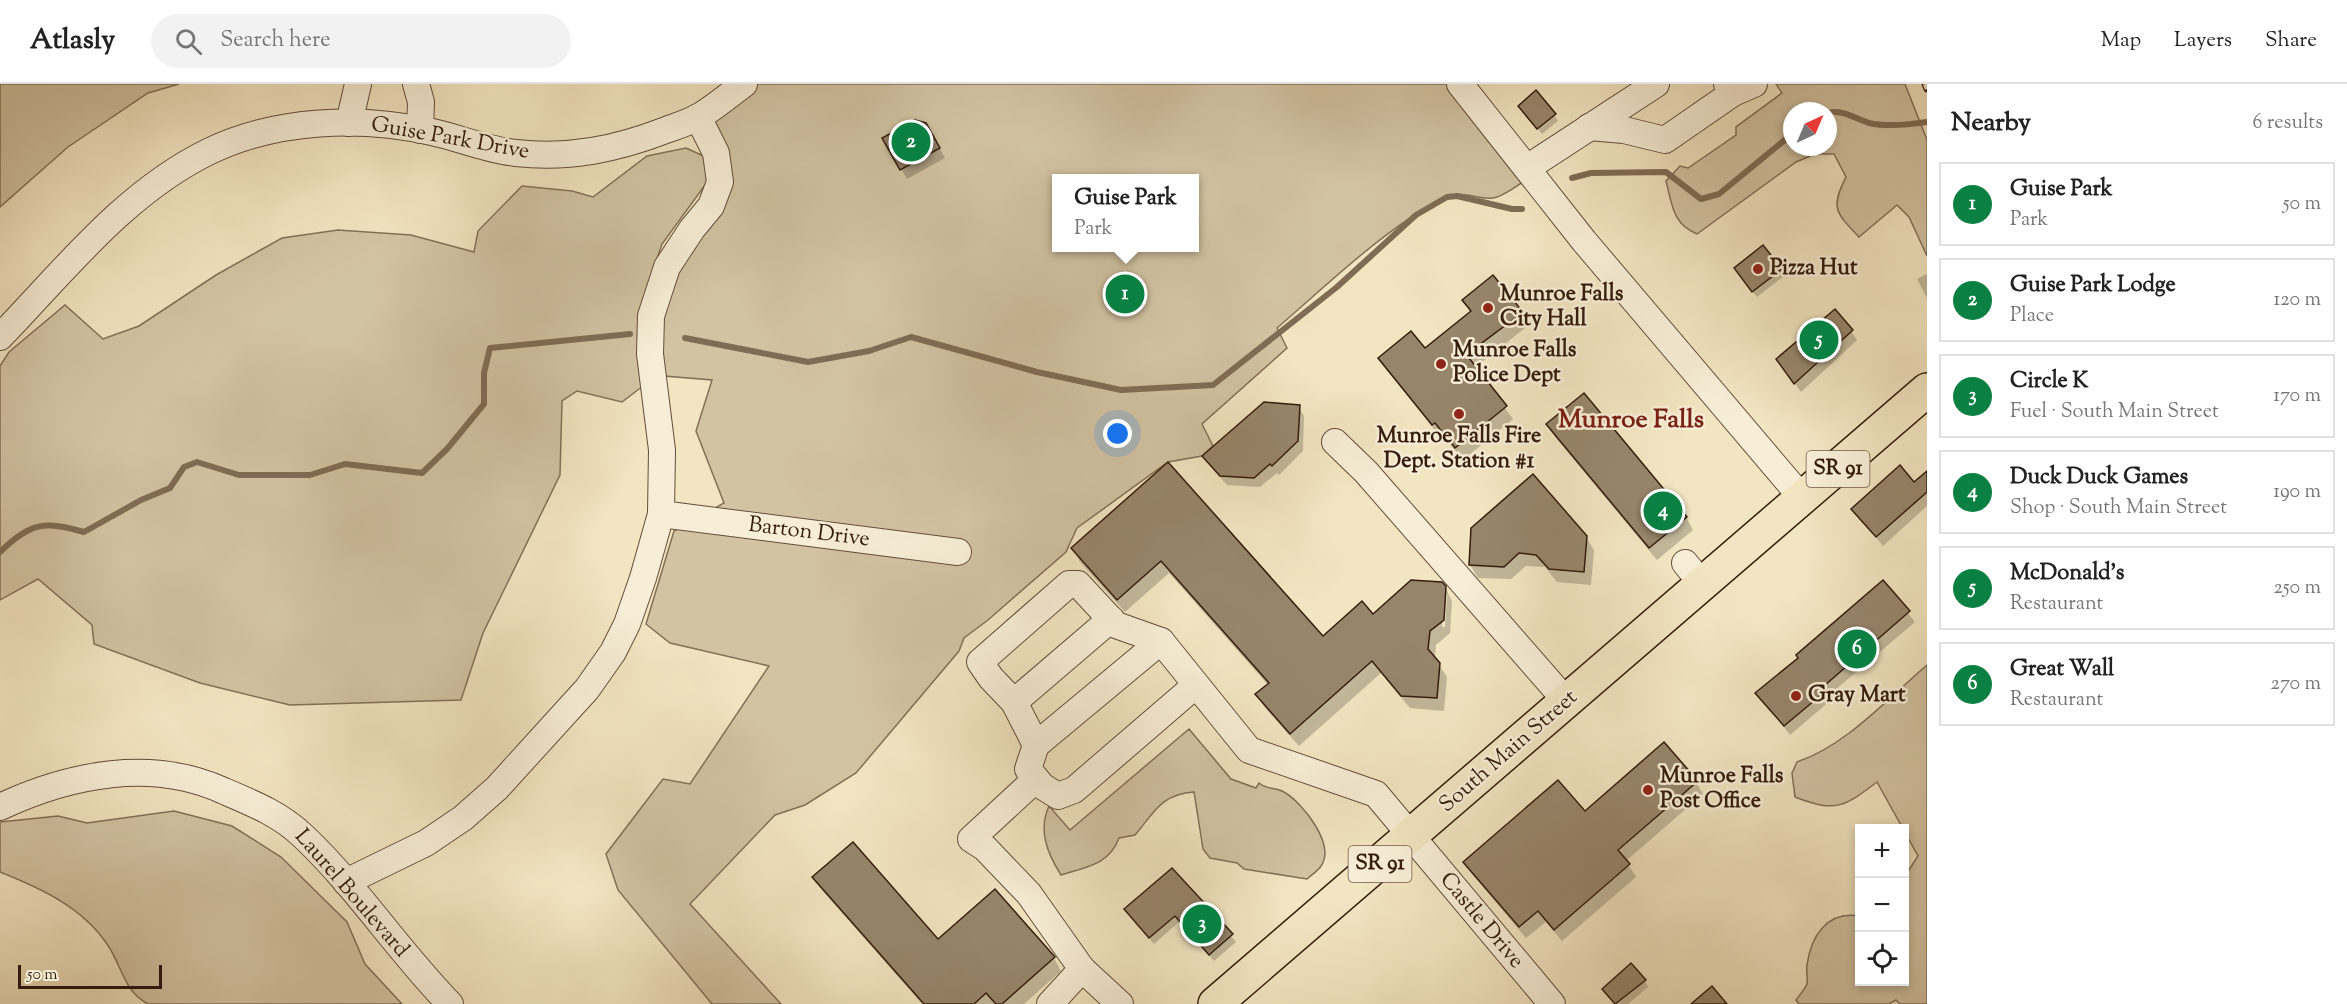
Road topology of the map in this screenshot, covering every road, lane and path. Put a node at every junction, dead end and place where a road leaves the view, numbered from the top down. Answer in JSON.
{"nodes":[{"id":1,"x":358,"y":84,"type":"edge"},
{"id":2,"x":416,"y":84,"type":"edge"},
{"id":3,"x":744,"y":84,"type":"edge"},
{"id":4,"x":1460,"y":84,"type":"edge"},
{"id":5,"x":1656,"y":84,"type":"edge"},
{"id":6,"x":1738,"y":87,"type":"edge"},
{"id":7,"x":698,"y":117,"type":"junction"},
{"id":8,"x":349,"y":123,"type":"junction"},
{"id":9,"x":1589,"y":127,"type":"junction"},
{"id":10,"x":420,"y":130,"type":"junction"},
{"id":11,"x":1527,"y":168,"type":"junction"},
{"id":12,"x":0,"y":337,"type":"edge"},
{"id":13,"x":1927,"y":390,"type":"edge"},
{"id":14,"x":1335,"y":442,"type":"dead end"},
{"id":15,"x":1803,"y":499,"type":"junction"},
{"id":16,"x":661,"y":514,"type":"junction"},
{"id":17,"x":958,"y":552,"type":"dead end"},
{"id":18,"x":1111,"y":619,"type":"junction"},
{"id":19,"x":1161,"y":641,"type":"junction"},
{"id":20,"x":1196,"y":685,"type":"junction"},
{"id":21,"x":1014,"y":702,"type":"junction"},
{"id":22,"x":1567,"y":702,"type":"junction"},
{"id":23,"x":1036,"y":745,"type":"junction"},
{"id":24,"x":1036,"y":778,"type":"junction"},
{"id":25,"x":0,"y":807,"type":"edge"},
{"id":26,"x":1411,"y":837,"type":"junction"},
{"id":27,"x":346,"y":882,"type":"junction"},
{"id":28,"x":1082,"y":969,"type":"junction"},
{"id":29,"x":450,"y":1004,"type":"edge"},
{"id":30,"x":1050,"y":1004,"type":"edge"},
{"id":31,"x":1120,"y":1004,"type":"edge"},
{"id":32,"x":1215,"y":1004,"type":"edge"},
{"id":33,"x":1552,"y":1004,"type":"edge"}],
"edges":[{"from":1,"to":8,"type":"street"},
{"from":2,"to":10,"type":"street"},
{"from":3,"to":7,"type":"street","name":"Guise Park Drive"},
{"from":4,"to":11,"type":"street"},
{"from":5,"to":9,"type":"street"},
{"from":6,"to":9,"type":"street"},
{"from":7,"to":10,"type":"street","name":"Guise Park Drive"},
{"from":7,"to":16,"type":"street"},
{"from":8,"to":10,"type":"street","name":"Guise Park Drive"},
{"from":8,"to":12,"type":"street","name":"Guise Park Drive"},
{"from":9,"to":11,"type":"street"},
{"from":11,"to":15,"type":"street"},
{"from":13,"to":15,"type":"main road","number":"SR 91"},
{"from":14,"to":22,"type":"street"},
{"from":15,"to":22,"type":"main road","name":"South Main Street","number":"SR 91"},
{"from":16,"to":17,"type":"street","name":"Barton Drive"},
{"from":16,"to":27,"type":"street"},
{"from":18,"to":19,"type":"street"},
{"from":18,"to":21,"type":"street"},
{"from":18,"to":21,"type":"street"},
{"from":19,"to":20,"type":"street","name":"Castle Drive"},
{"from":19,"to":23,"type":"street"},
{"from":20,"to":24,"type":"street"},
{"from":20,"to":26,"type":"street","name":"Castle Drive"},
{"from":21,"to":23,"type":"street"},
{"from":22,"to":26,"type":"main road","name":"South Main Street","number":"SR 91"},
{"from":23,"to":24,"type":"street"},
{"from":24,"to":28,"type":"street"},
{"from":25,"to":27,"type":"street","name":"Laurel Boulevard"},
{"from":26,"to":32,"type":"main road","name":"South Main Street","number":"SR 91"},
{"from":26,"to":33,"type":"street","name":"Castle Drive"},
{"from":27,"to":29,"type":"street","name":"Laurel Boulevard"},
{"from":28,"to":30,"type":"street"},
{"from":28,"to":31,"type":"street"}]}
